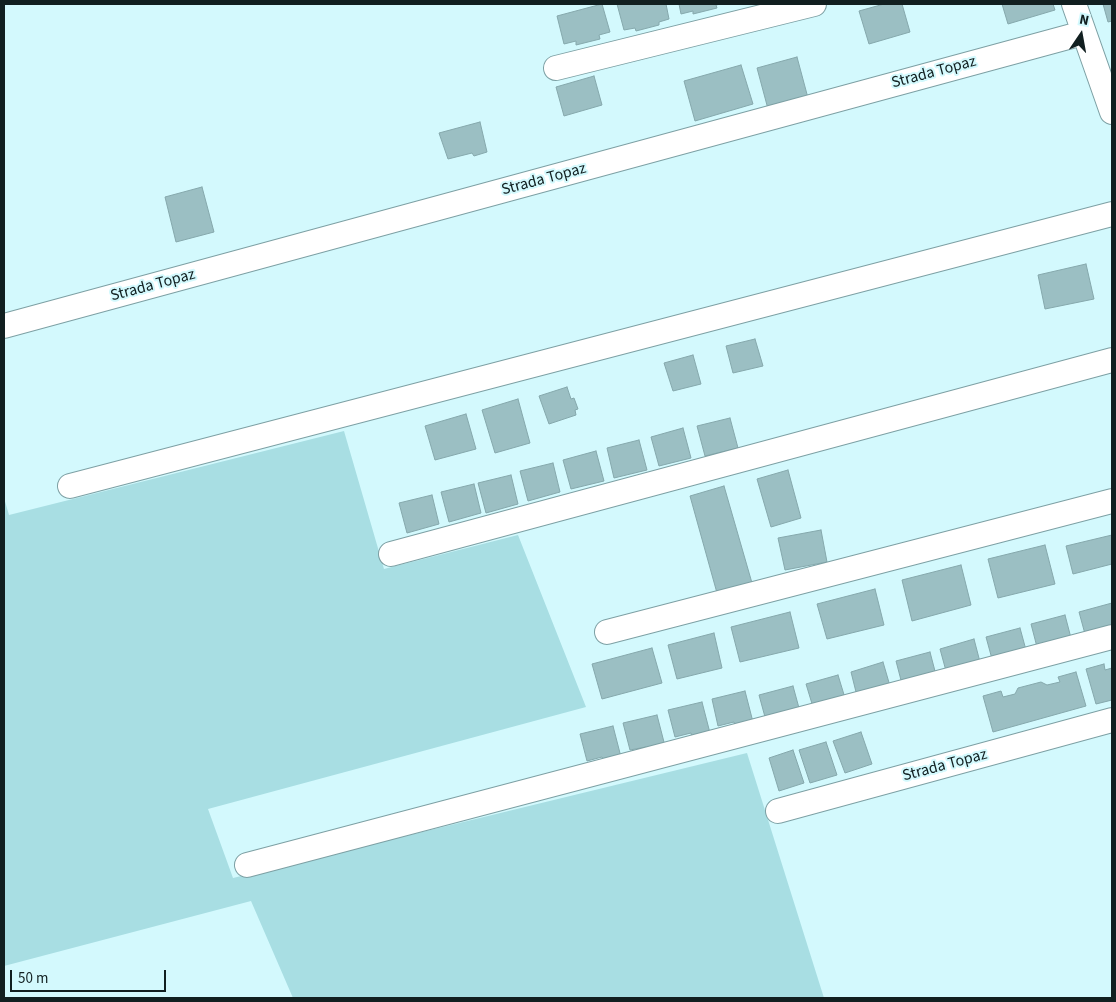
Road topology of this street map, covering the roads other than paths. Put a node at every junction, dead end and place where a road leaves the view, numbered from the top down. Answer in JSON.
{"nodes":[{"id":1,"x":814,"y":4,"type":"edge"},
{"id":2,"x":1074,"y":4,"type":"edge"},
{"id":3,"x":1083,"y":33,"type":"junction"},
{"id":4,"x":556,"y":68,"type":"dead end"},
{"id":5,"x":1112,"y":112,"type":"edge"},
{"id":6,"x":1112,"y":214,"type":"edge"},
{"id":7,"x":4,"y":326,"type":"edge"},
{"id":8,"x":1112,"y":360,"type":"edge"},
{"id":9,"x":70,"y":486,"type":"dead end"},
{"id":10,"x":1112,"y":501,"type":"edge"},
{"id":11,"x":391,"y":554,"type":"dead end"},
{"id":12,"x":607,"y":632,"type":"dead end"},
{"id":13,"x":1112,"y":637,"type":"edge"},
{"id":14,"x":1112,"y":720,"type":"edge"},
{"id":15,"x":778,"y":811,"type":"dead end"},
{"id":16,"x":247,"y":865,"type":"dead end"}],
"edges":[{"from":1,"to":4,"type":"street"},
{"from":2,"to":3,"type":"street"},
{"from":3,"to":5,"type":"street"},
{"from":3,"to":7,"type":"street","name":"Strada Topaz"},
{"from":6,"to":9,"type":"street"},
{"from":8,"to":11,"type":"street"},
{"from":10,"to":12,"type":"street"},
{"from":13,"to":16,"type":"street"},
{"from":14,"to":15,"type":"street","name":"Strada Topaz"}]}
